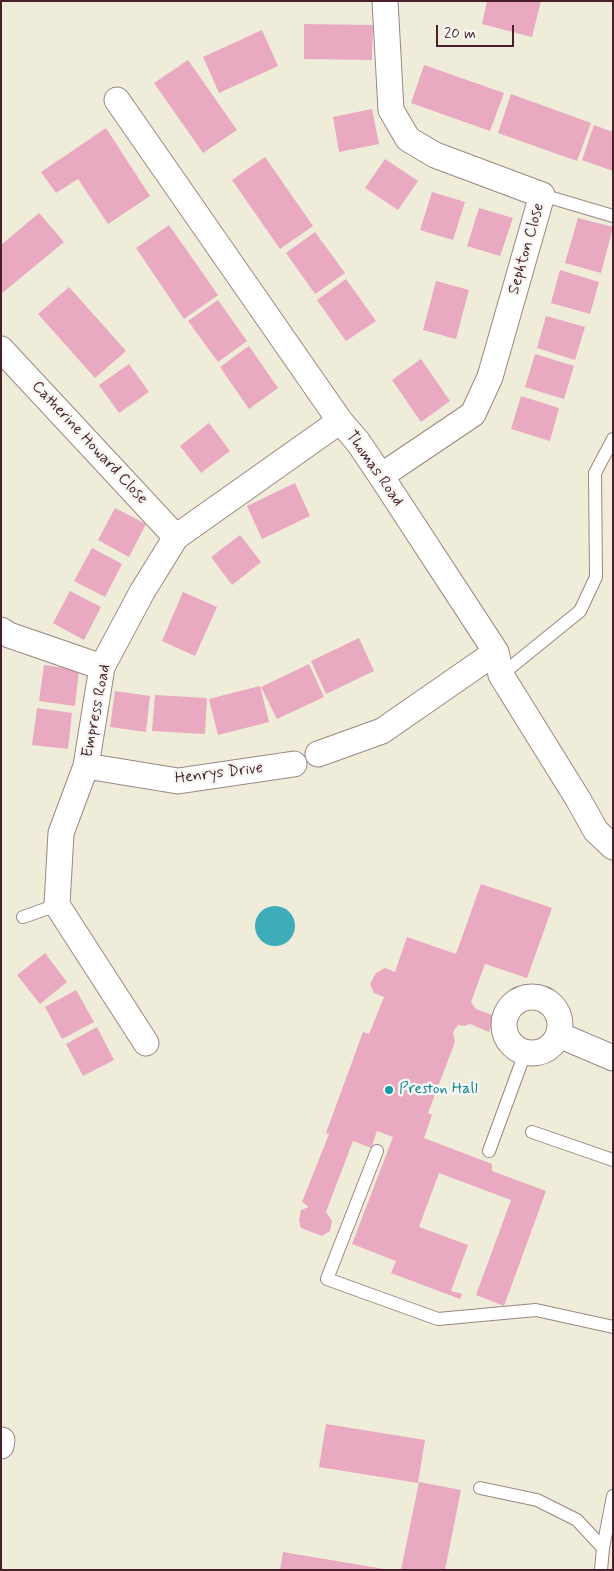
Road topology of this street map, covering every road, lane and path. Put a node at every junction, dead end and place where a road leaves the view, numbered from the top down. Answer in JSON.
{"nodes":[{"id":1,"x":385,"y":1,"type":"edge"},
{"id":2,"x":117,"y":100,"type":"dead end"},
{"id":3,"x":542,"y":195,"type":"junction"},
{"id":4,"x":613,"y":216,"type":"edge"},
{"id":5,"x":1,"y":349,"type":"edge"},
{"id":6,"x":340,"y":421,"type":"junction"},
{"id":7,"x":613,"y":440,"type":"edge"},
{"id":8,"x":381,"y":476,"type":"junction"},
{"id":9,"x":176,"y":537,"type":"junction"},
{"id":10,"x":1,"y":630,"type":"edge"},
{"id":11,"x":498,"y":663,"type":"junction"},
{"id":12,"x":102,"y":667,"type":"junction"},
{"id":13,"x":318,"y":754,"type":"dead end"},
{"id":14,"x":294,"y":764,"type":"dead end"},
{"id":15,"x":86,"y":766,"type":"junction"},
{"id":16,"x":613,"y":847,"type":"edge"},
{"id":17,"x":57,"y":905,"type":"junction"},
{"id":18,"x":23,"y":917,"type":"dead end"},
{"id":19,"x":559,"y":1034,"type":"junction"},
{"id":20,"x":146,"y":1043,"type":"dead end"},
{"id":21,"x":525,"y":1053,"type":"junction"},
{"id":22,"x":613,"y":1058,"type":"edge"},
{"id":23,"x":532,"y":1132,"type":"dead end"},
{"id":24,"x":377,"y":1151,"type":"dead end"},
{"id":25,"x":489,"y":1151,"type":"dead end"},
{"id":26,"x":613,"y":1160,"type":"edge"},
{"id":27,"x":613,"y":1327,"type":"edge"},
{"id":28,"x":480,"y":1488,"type":"dead end"},
{"id":29,"x":613,"y":1496,"type":"edge"},
{"id":30,"x":603,"y":1548,"type":"junction"},
{"id":31,"x":601,"y":1570,"type":"edge"}],
"edges":[{"from":1,"to":3,"type":"street","name":"Sephton Close"},
{"from":2,"to":6,"type":"street","name":"Thomas Road"},
{"from":3,"to":4,"type":"lane"},
{"from":3,"to":8,"type":"street","name":"Sephton Close"},
{"from":5,"to":9,"type":"street","name":"Catherine Howard Close"},
{"from":6,"to":8,"type":"street","name":"Thomas Road"},
{"from":6,"to":9,"type":"street","name":"Empress Road"},
{"from":7,"to":11,"type":"lane"},
{"from":8,"to":11,"type":"street","name":"Thomas Road"},
{"from":9,"to":12,"type":"street","name":"Empress Road"},
{"from":10,"to":12,"type":"street"},
{"from":11,"to":13,"type":"street"},
{"from":11,"to":16,"type":"street","name":"Thomas Road"},
{"from":12,"to":15,"type":"street","name":"Empress Road"},
{"from":14,"to":15,"type":"street","name":"Henrys Drive"},
{"from":15,"to":17,"type":"street","name":"Empress Road"},
{"from":17,"to":18,"type":"lane"},
{"from":17,"to":20,"type":"street"},
{"from":19,"to":21,"type":"street"},
{"from":19,"to":21,"type":"street"},
{"from":19,"to":22,"type":"street"},
{"from":21,"to":25,"type":"lane"},
{"from":23,"to":26,"type":"lane"},
{"from":24,"to":27,"type":"lane"},
{"from":28,"to":30,"type":"lane"},
{"from":29,"to":30,"type":"lane"},
{"from":30,"to":31,"type":"lane"}]}
